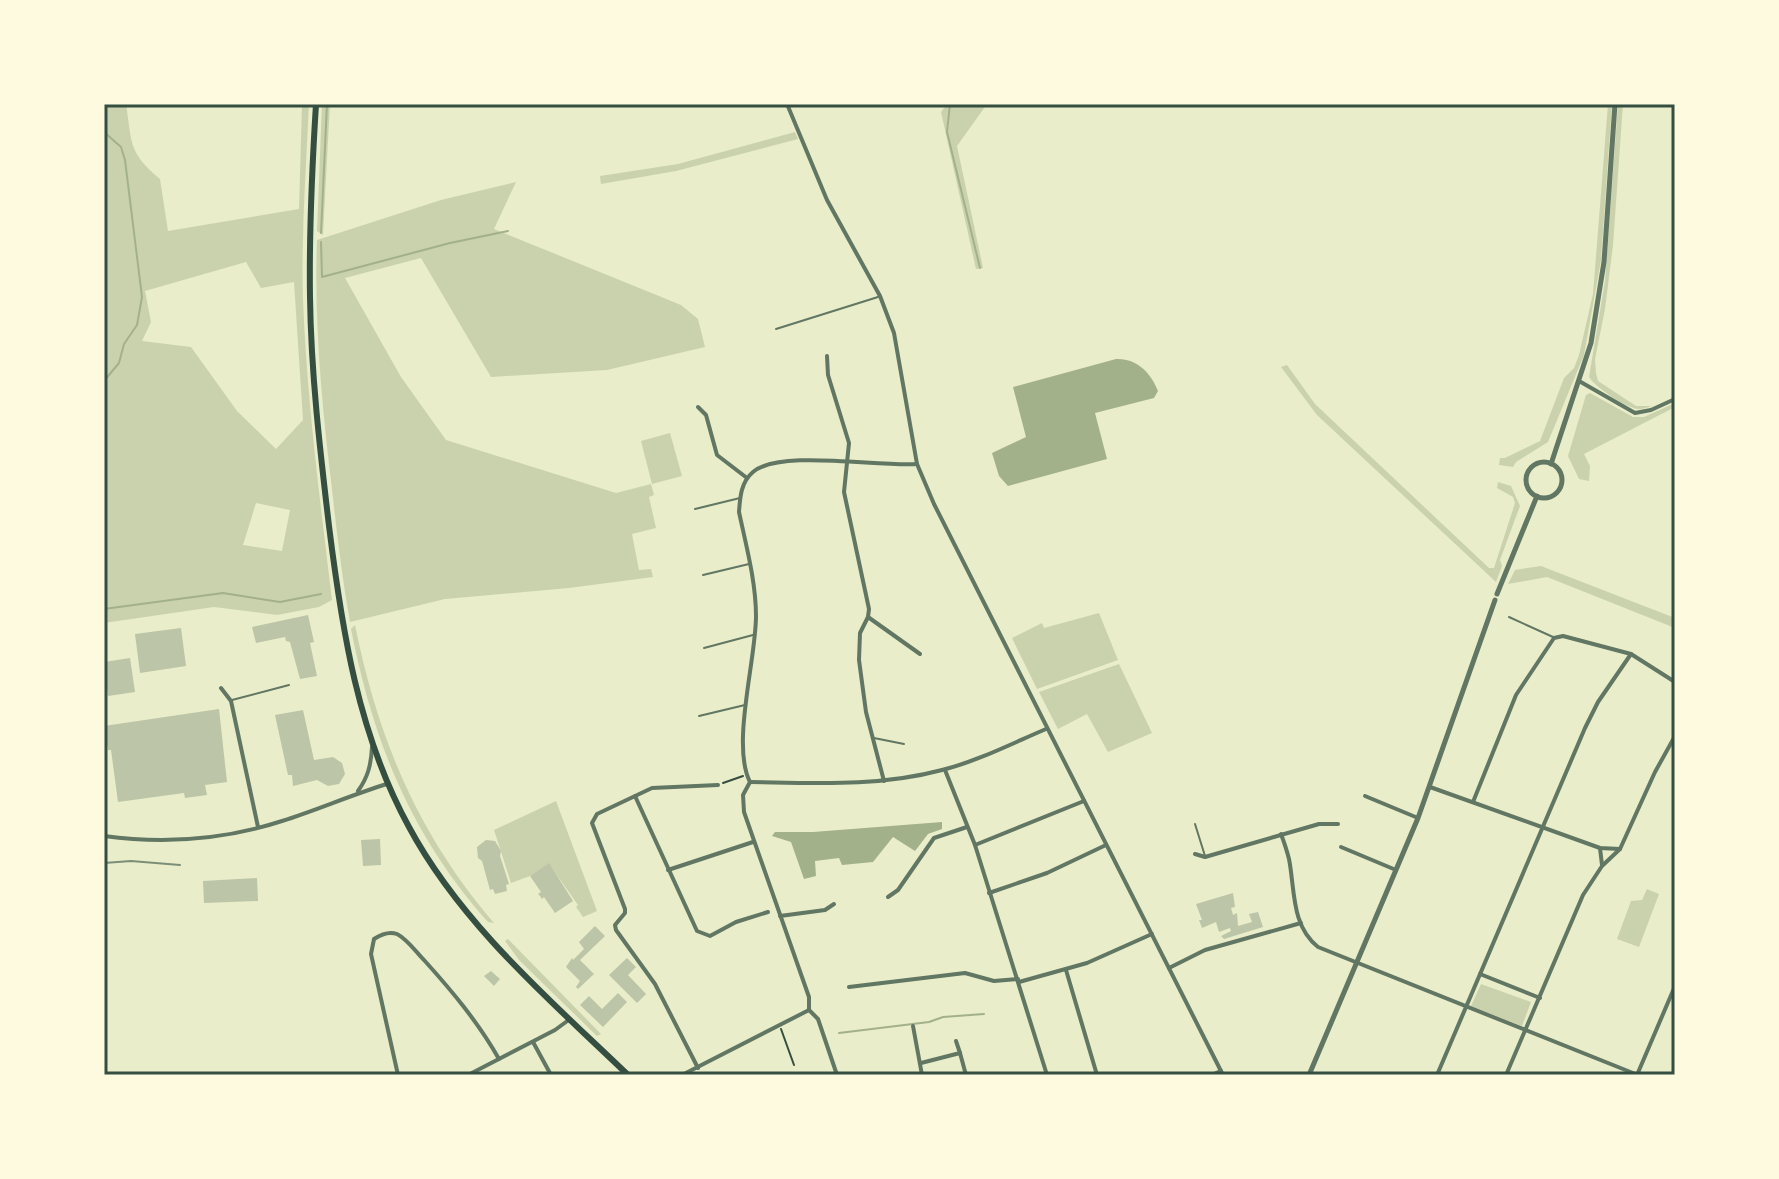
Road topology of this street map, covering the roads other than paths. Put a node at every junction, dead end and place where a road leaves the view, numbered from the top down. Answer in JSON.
{"nodes":[{"id":1,"x":316,"y":104,"type":"edge"},
{"id":2,"x":787,"y":104,"type":"edge"},
{"id":3,"x":1615,"y":104,"type":"edge"},
{"id":4,"x":880,"y":296,"type":"junction"},
{"id":5,"x":776,"y":329,"type":"dead end"},
{"id":6,"x":827,"y":356,"type":"dead end"},
{"id":7,"x":1579,"y":381,"type":"junction"},
{"id":8,"x":1675,"y":399,"type":"edge"},
{"id":9,"x":698,"y":407,"type":"dead end"},
{"id":10,"x":846,"y":463,"type":"junction"},
{"id":11,"x":917,"y":464,"type":"junction"},
{"id":12,"x":1551,"y":464,"type":"junction"},
{"id":13,"x":747,"y":478,"type":"junction"},
{"id":14,"x":1537,"y":496,"type":"junction"},
{"id":15,"x":740,"y":498,"type":"junction"},
{"id":16,"x":695,"y":509,"type":"dead end"},
{"id":17,"x":749,"y":564,"type":"junction"},
{"id":18,"x":703,"y":575,"type":"dead end"},
{"id":19,"x":868,"y":617,"type":"junction"},
{"id":20,"x":1509,"y":617,"type":"dead end"},
{"id":21,"x":755,"y":635,"type":"junction"},
{"id":22,"x":1554,"y":638,"type":"junction"},
{"id":23,"x":704,"y":648,"type":"dead end"},
{"id":24,"x":920,"y":654,"type":"dead end"},
{"id":25,"x":1631,"y":654,"type":"junction"},
{"id":26,"x":1675,"y":682,"type":"edge"},
{"id":27,"x":289,"y":685,"type":"dead end"},
{"id":28,"x":221,"y":688,"type":"dead end"},
{"id":29,"x":231,"y":701,"type":"junction"},
{"id":30,"x":747,"y":704,"type":"junction"},
{"id":31,"x":699,"y":716,"type":"dead end"},
{"id":32,"x":1047,"y":729,"type":"junction"},
{"id":33,"x":1675,"y":736,"type":"edge"},
{"id":34,"x":873,"y":738,"type":"junction"},
{"id":35,"x":372,"y":743,"type":"junction"},
{"id":36,"x":904,"y":744,"type":"dead end"},
{"id":37,"x":945,"y":770,"type":"junction"},
{"id":38,"x":884,"y":781,"type":"junction"},
{"id":39,"x":750,"y":782,"type":"junction"},
{"id":40,"x":387,"y":784,"type":"junction"},
{"id":41,"x":718,"y":785,"type":"road end"},
{"id":42,"x":1430,"y":787,"type":"junction"},
{"id":43,"x":357,"y":793,"type":"junction"},
{"id":44,"x":635,"y":796,"type":"junction"},
{"id":45,"x":1365,"y":796,"type":"dead end"},
{"id":46,"x":1084,"y":801,"type":"junction"},
{"id":47,"x":1473,"y":802,"type":"junction"},
{"id":48,"x":1418,"y":818,"type":"junction"},
{"id":49,"x":1195,"y":824,"type":"dead end"},
{"id":50,"x":1338,"y":824,"type":"dead end"},
{"id":51,"x":967,"y":827,"type":"junction"},
{"id":52,"x":104,"y":828,"type":"edge"},
{"id":53,"x":258,"y":828,"type":"junction"},
{"id":54,"x":1544,"y":828,"type":"junction"},
{"id":55,"x":1281,"y":834,"type":"junction"},
{"id":56,"x":105,"y":836,"type":"edge"},
{"id":57,"x":754,"y":842,"type":"junction"},
{"id":58,"x":975,"y":845,"type":"junction"},
{"id":59,"x":1106,"y":845,"type":"junction"},
{"id":60,"x":1341,"y":847,"type":"dead end"},
{"id":61,"x":1600,"y":848,"type":"junction"},
{"id":62,"x":1620,"y":849,"type":"junction"},
{"id":63,"x":1195,"y":854,"type":"dead end"},
{"id":64,"x":1205,"y":857,"type":"junction"},
{"id":65,"x":1602,"y":866,"type":"junction"},
{"id":66,"x":668,"y":870,"type":"junction"},
{"id":67,"x":1396,"y":870,"type":"junction"},
{"id":68,"x":989,"y":893,"type":"junction"},
{"id":69,"x":888,"y":897,"type":"dead end"},
{"id":70,"x":834,"y":904,"type":"dead end"},
{"id":71,"x":768,"y":912,"type":"dead end"},
{"id":72,"x":780,"y":916,"type":"junction"},
{"id":73,"x":1301,"y":923,"type":"junction"},
{"id":74,"x":1152,"y":934,"type":"junction"},
{"id":75,"x":1356,"y":963,"type":"junction"},
{"id":76,"x":1169,"y":968,"type":"junction"},
{"id":77,"x":1065,"y":969,"type":"junction"},
{"id":78,"x":1480,"y":974,"type":"junction"},
{"id":79,"x":1019,"y":981,"type":"junction"},
{"id":80,"x":1675,"y":986,"type":"edge"},
{"id":81,"x":849,"y":987,"type":"dead end"},
{"id":82,"x":1540,"y":998,"type":"junction"},
{"id":83,"x":1465,"y":1008,"type":"junction"},
{"id":84,"x":809,"y":1010,"type":"junction"},
{"id":85,"x":570,"y":1019,"type":"junction"},
{"id":86,"x":913,"y":1026,"type":"dead end"},
{"id":87,"x":1525,"y":1030,"type":"junction"},
{"id":88,"x":956,"y":1041,"type":"dead end"},
{"id":89,"x":533,"y":1042,"type":"junction"},
{"id":90,"x":960,"y":1053,"type":"junction"},
{"id":91,"x":499,"y":1059,"type":"junction"},
{"id":92,"x":921,"y":1063,"type":"junction"},
{"id":93,"x":698,"y":1068,"type":"junction"},
{"id":94,"x":1222,"y":1073,"type":"edge"},
{"id":95,"x":398,"y":1075,"type":"edge"},
{"id":96,"x":468,"y":1075,"type":"edge"},
{"id":97,"x":551,"y":1075,"type":"edge"},
{"id":98,"x":628,"y":1075,"type":"edge"},
{"id":99,"x":682,"y":1075,"type":"edge"},
{"id":100,"x":837,"y":1075,"type":"edge"},
{"id":101,"x":922,"y":1075,"type":"edge"},
{"id":102,"x":966,"y":1075,"type":"edge"},
{"id":103,"x":1047,"y":1075,"type":"edge"},
{"id":104,"x":1097,"y":1075,"type":"edge"},
{"id":105,"x":1211,"y":1075,"type":"edge"},
{"id":106,"x":1309,"y":1075,"type":"edge"},
{"id":107,"x":1437,"y":1075,"type":"edge"},
{"id":108,"x":1506,"y":1075,"type":"edge"},
{"id":109,"x":1637,"y":1075,"type":"edge"}],
"edges":[{"from":1,"to":35,"type":"main road"},
{"from":2,"to":4,"type":"street"},
{"from":3,"to":7,"type":"street"},
{"from":4,"to":5,"type":"lane"},
{"from":4,"to":11,"type":"street"},
{"from":6,"to":10,"type":"street"},
{"from":7,"to":8,"type":"street"},
{"from":7,"to":12,"type":"street"},
{"from":9,"to":13,"type":"street"},
{"from":10,"to":11,"type":"street"},
{"from":10,"to":13,"type":"street"},
{"from":10,"to":19,"type":"street"},
{"from":11,"to":32,"type":"street"},
{"from":12,"to":14,"type":"street"},
{"from":12,"to":14,"type":"street"},
{"from":13,"to":15,"type":"street"},
{"from":14,"to":42,"type":"street"},
{"from":15,"to":16,"type":"lane"},
{"from":15,"to":17,"type":"street"},
{"from":17,"to":18,"type":"lane"},
{"from":17,"to":21,"type":"street"},
{"from":19,"to":24,"type":"street"},
{"from":19,"to":34,"type":"street"},
{"from":20,"to":22,"type":"lane"},
{"from":21,"to":23,"type":"lane"},
{"from":21,"to":30,"type":"street"},
{"from":22,"to":25,"type":"street"},
{"from":22,"to":47,"type":"street"},
{"from":25,"to":26,"type":"street"},
{"from":25,"to":54,"type":"street"},
{"from":27,"to":29,"type":"lane"},
{"from":28,"to":29,"type":"street"},
{"from":29,"to":53,"type":"street"},
{"from":30,"to":31,"type":"lane"},
{"from":30,"to":39,"type":"street"},
{"from":32,"to":37,"type":"street"},
{"from":32,"to":46,"type":"street"},
{"from":33,"to":62,"type":"street"},
{"from":34,"to":36,"type":"lane"},
{"from":34,"to":38,"type":"street"},
{"from":35,"to":40,"type":"main road"},
{"from":35,"to":43,"type":"street"},
{"from":37,"to":38,"type":"street"},
{"from":37,"to":51,"type":"street"},
{"from":38,"to":39,"type":"street"},
{"from":39,"to":57,"type":"street"},
{"from":40,"to":43,"type":"street"},
{"from":40,"to":85,"type":"main road"},
{"from":41,"to":44,"type":"street"},
{"from":42,"to":47,"type":"street"},
{"from":42,"to":48,"type":"street"},
{"from":43,"to":53,"type":"street"},
{"from":44,"to":66,"type":"street"},
{"from":44,"to":93,"type":"street"},
{"from":45,"to":48,"type":"street"},
{"from":46,"to":58,"type":"street"},
{"from":46,"to":59,"type":"street"},
{"from":47,"to":54,"type":"street"},
{"from":48,"to":67,"type":"street"},
{"from":49,"to":64,"type":"lane"},
{"from":50,"to":55,"type":"street"},
{"from":51,"to":58,"type":"street"},
{"from":51,"to":69,"type":"street"},
{"from":52,"to":56,"type":"street"},
{"from":53,"to":56,"type":"street"},
{"from":54,"to":61,"type":"street"},
{"from":54,"to":78,"type":"street"},
{"from":55,"to":64,"type":"street"},
{"from":55,"to":73,"type":"street"},
{"from":57,"to":66,"type":"street"},
{"from":57,"to":72,"type":"street"},
{"from":58,"to":68,"type":"street"},
{"from":59,"to":68,"type":"street"},
{"from":59,"to":74,"type":"street"},
{"from":60,"to":67,"type":"street"},
{"from":61,"to":62,"type":"street"},
{"from":61,"to":65,"type":"street"},
{"from":62,"to":65,"type":"street"},
{"from":63,"to":64,"type":"street"},
{"from":65,"to":82,"type":"street"},
{"from":66,"to":71,"type":"street"},
{"from":67,"to":75,"type":"street"},
{"from":68,"to":79,"type":"street"},
{"from":70,"to":72,"type":"street"},
{"from":72,"to":84,"type":"street"},
{"from":73,"to":75,"type":"street"},
{"from":73,"to":76,"type":"street"},
{"from":74,"to":76,"type":"street"},
{"from":74,"to":77,"type":"street"},
{"from":75,"to":83,"type":"street"},
{"from":75,"to":106,"type":"street"},
{"from":76,"to":94,"type":"street"},
{"from":77,"to":79,"type":"street"},
{"from":77,"to":104,"type":"street"},
{"from":78,"to":82,"type":"street"},
{"from":78,"to":83,"type":"street"},
{"from":79,"to":81,"type":"street"},
{"from":79,"to":103,"type":"street"},
{"from":80,"to":109,"type":"street"},
{"from":82,"to":87,"type":"street"},
{"from":83,"to":87,"type":"street"},
{"from":83,"to":107,"type":"street"},
{"from":84,"to":93,"type":"street"},
{"from":84,"to":100,"type":"street"},
{"from":85,"to":89,"type":"street"},
{"from":85,"to":98,"type":"main road"},
{"from":86,"to":92,"type":"street"},
{"from":87,"to":108,"type":"street"},
{"from":87,"to":109,"type":"street"},
{"from":88,"to":90,"type":"street"},
{"from":89,"to":91,"type":"street"},
{"from":89,"to":97,"type":"street"},
{"from":90,"to":92,"type":"street"},
{"from":90,"to":102,"type":"street"},
{"from":91,"to":95,"type":"street"},
{"from":91,"to":96,"type":"street"},
{"from":92,"to":101,"type":"street"},
{"from":93,"to":99,"type":"street"},
{"from":94,"to":105,"type":"street"}]}
